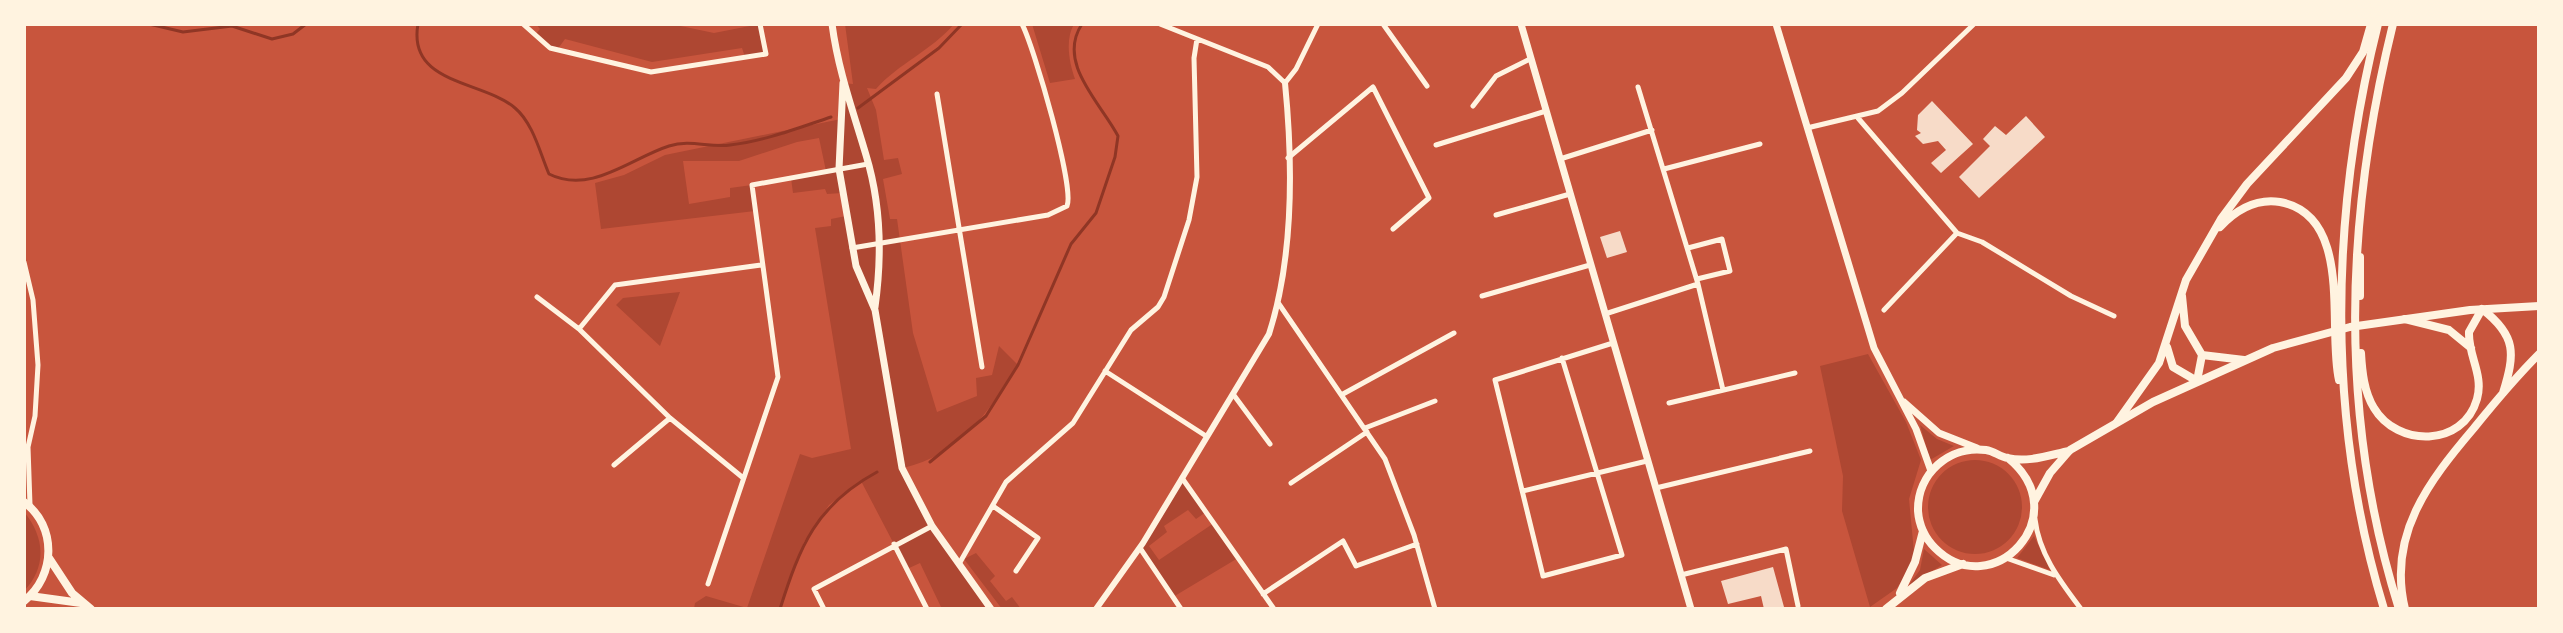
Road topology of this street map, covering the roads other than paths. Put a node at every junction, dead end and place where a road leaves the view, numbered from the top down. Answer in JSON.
{"nodes":[{"id":1,"x":523,"y":24,"type":"edge"},
{"id":2,"x":760,"y":24,"type":"edge"},
{"id":3,"x":832,"y":24,"type":"edge"},
{"id":4,"x":1022,"y":24,"type":"edge"},
{"id":5,"x":1160,"y":24,"type":"edge"},
{"id":6,"x":1318,"y":24,"type":"edge"},
{"id":7,"x":1383,"y":24,"type":"edge"},
{"id":8,"x":1776,"y":24,"type":"edge"},
{"id":9,"x":1974,"y":24,"type":"edge"},
{"id":10,"x":2371,"y":24,"type":"edge"},
{"id":11,"x":2378,"y":24,"type":"edge"},
{"id":12,"x":2393,"y":24,"type":"edge"},
{"id":13,"x":1521,"y":25,"type":"edge"},
{"id":14,"x":1197,"y":39,"type":"junction"},
{"id":15,"x":1530,"y":59,"type":"junction"},
{"id":16,"x":843,"y":83,"type":"junction"},
{"id":17,"x":1285,"y":83,"type":"junction"},
{"id":18,"x":1427,"y":86,"type":"dead end"},
{"id":19,"x":1638,"y":87,"type":"dead end"},
{"id":20,"x":937,"y":94,"type":"dead end"},
{"id":21,"x":1473,"y":106,"type":"dead end"},
{"id":22,"x":1546,"y":111,"type":"junction"},
{"id":23,"x":1858,"y":118,"type":"junction"},
{"id":24,"x":1807,"y":128,"type":"junction"},
{"id":25,"x":1652,"y":130,"type":"junction"},
{"id":26,"x":1760,"y":144,"type":"dead end"},
{"id":27,"x":1436,"y":145,"type":"dead end"},
{"id":28,"x":1287,"y":159,"type":"junction"},
{"id":29,"x":1560,"y":159,"type":"junction"},
{"id":30,"x":868,"y":164,"type":"junction"},
{"id":31,"x":839,"y":169,"type":"junction"},
{"id":32,"x":1664,"y":169,"type":"junction"},
{"id":33,"x":1570,"y":194,"type":"junction"},
{"id":34,"x":1496,"y":215,"type":"dead end"},
{"id":35,"x":2356,"y":223,"type":"junction"},
{"id":36,"x":1393,"y":229,"type":"dead end"},
{"id":37,"x":958,"y":230,"type":"junction"},
{"id":38,"x":1957,"y":233,"type":"junction"},
{"id":39,"x":2208,"y":239,"type":"junction"},
{"id":40,"x":880,"y":243,"type":"junction"},
{"id":41,"x":852,"y":248,"type":"junction"},
{"id":42,"x":1688,"y":248,"type":"junction"},
{"id":43,"x":24,"y":262,"type":"edge"},
{"id":44,"x":761,"y":265,"type":"junction"},
{"id":45,"x":1590,"y":265,"type":"junction"},
{"id":46,"x":1698,"y":282,"type":"junction"},
{"id":47,"x":2182,"y":292,"type":"junction"},
{"id":48,"x":1482,"y":296,"type":"dead end"},
{"id":49,"x":537,"y":297,"type":"dead end"},
{"id":50,"x":1279,"y":304,"type":"junction"},
{"id":51,"x":2539,"y":306,"type":"edge"},
{"id":52,"x":2482,"y":309,"type":"junction"},
{"id":53,"x":875,"y":310,"type":"junction"},
{"id":54,"x":1884,"y":310,"type":"dead end"},
{"id":55,"x":1605,"y":314,"type":"junction"},
{"id":56,"x":2114,"y":316,"type":"dead end"},
{"id":57,"x":2405,"y":319,"type":"junction"},
{"id":58,"x":579,"y":329,"type":"junction"},
{"id":59,"x":1454,"y":333,"type":"dead end"},
{"id":60,"x":1613,"y":343,"type":"junction"},
{"id":61,"x":2167,"y":346,"type":"junction"},
{"id":62,"x":2471,"y":349,"type":"junction"},
{"id":63,"x":2539,"y":354,"type":"edge"},
{"id":64,"x":2202,"y":355,"type":"junction"},
{"id":65,"x":1562,"y":358,"type":"junction"},
{"id":66,"x":2244,"y":360,"type":"junction"},
{"id":67,"x":982,"y":367,"type":"dead end"},
{"id":68,"x":1105,"y":371,"type":"junction"},
{"id":69,"x":1795,"y":373,"type":"dead end"},
{"id":70,"x":2197,"y":381,"type":"junction"},
{"id":71,"x":1723,"y":390,"type":"junction"},
{"id":72,"x":2343,"y":392,"type":"junction"},
{"id":73,"x":2503,"y":393,"type":"junction"},
{"id":74,"x":1233,"y":394,"type":"junction"},
{"id":75,"x":1342,"y":395,"type":"junction"},
{"id":76,"x":1899,"y":396,"type":"junction"},
{"id":77,"x":1435,"y":401,"type":"dead end"},
{"id":78,"x":1669,"y":403,"type":"dead end"},
{"id":79,"x":670,"y":418,"type":"junction"},
{"id":80,"x":2117,"y":422,"type":"junction"},
{"id":81,"x":1366,"y":430,"type":"junction"},
{"id":82,"x":1206,"y":436,"type":"junction"},
{"id":83,"x":1270,"y":444,"type":"dead end"},
{"id":84,"x":26,"y":450,"type":"edge"},
{"id":85,"x":1983,"y":450,"type":"junction"},
{"id":86,"x":2070,"y":450,"type":"junction"},
{"id":87,"x":1810,"y":451,"type":"dead end"},
{"id":88,"x":2008,"y":458,"type":"junction"},
{"id":89,"x":1647,"y":461,"type":"junction"},
{"id":90,"x":614,"y":465,"type":"dead end"},
{"id":91,"x":1931,"y":471,"type":"junction"},
{"id":92,"x":1595,"y":473,"type":"junction"},
{"id":93,"x":742,"y":477,"type":"junction"},
{"id":94,"x":1182,"y":478,"type":"junction"},
{"id":95,"x":1291,"y":483,"type":"dead end"},
{"id":96,"x":1656,"y":488,"type":"junction"},
{"id":97,"x":1523,"y":491,"type":"junction"},
{"id":98,"x":2034,"y":502,"type":"junction"},
{"id":99,"x":27,"y":504,"type":"edge"},
{"id":100,"x":993,"y":506,"type":"junction"},
{"id":101,"x":2034,"y":515,"type":"junction"},
{"id":102,"x":932,"y":526,"type":"junction"},
{"id":103,"x":1923,"y":531,"type":"junction"},
{"id":104,"x":894,"y":544,"type":"junction"},
{"id":105,"x":1417,"y":544,"type":"junction"},
{"id":106,"x":1140,"y":548,"type":"junction"},
{"id":107,"x":49,"y":558,"type":"junction"},
{"id":108,"x":2006,"y":558,"type":"junction"},
{"id":109,"x":959,"y":564,"type":"junction"},
{"id":110,"x":1963,"y":564,"type":"junction"},
{"id":111,"x":1016,"y":571,"type":"dead end"},
{"id":112,"x":1681,"y":575,"type":"junction"},
{"id":113,"x":2056,"y":576,"type":"junction"},
{"id":114,"x":708,"y":584,"type":"dead end"},
{"id":115,"x":1263,"y":594,"type":"junction"},
{"id":116,"x":1898,"y":596,"type":"junction"},
{"id":117,"x":27,"y":598,"type":"edge"},
{"id":118,"x":82,"y":603,"type":"junction"},
{"id":119,"x":1798,"y":606,"type":"dead end"},
{"id":120,"x":91,"y":609,"type":"edge"},
{"id":121,"x":824,"y":609,"type":"edge"},
{"id":122,"x":927,"y":609,"type":"edge"},
{"id":123,"x":991,"y":609,"type":"edge"},
{"id":124,"x":1096,"y":609,"type":"edge"},
{"id":125,"x":1181,"y":609,"type":"edge"},
{"id":126,"x":1274,"y":609,"type":"edge"},
{"id":127,"x":1435,"y":609,"type":"edge"},
{"id":128,"x":1689,"y":609,"type":"edge"},
{"id":129,"x":1886,"y":609,"type":"edge"},
{"id":130,"x":2081,"y":609,"type":"edge"},
{"id":131,"x":2384,"y":609,"type":"edge"},
{"id":132,"x":2399,"y":609,"type":"edge"},
{"id":133,"x":2405,"y":609,"type":"edge"}],
"edges":[{"from":1,"to":2,"type":"street"},
{"from":3,"to":16,"type":"main road"},
{"from":4,"to":37,"type":"street"},
{"from":5,"to":14,"type":"street"},
{"from":6,"to":17,"type":"street"},
{"from":7,"to":18,"type":"street"},
{"from":8,"to":24,"type":"main road"},
{"from":9,"to":23,"type":"street"},
{"from":10,"to":39,"type":"main road"},
{"from":11,"to":72,"type":"main road"},
{"from":12,"to":35,"type":"main road"},
{"from":13,"to":15,"type":"main road"},
{"from":14,"to":17,"type":"street"},
{"from":14,"to":68,"type":"street"},
{"from":15,"to":21,"type":"street"},
{"from":15,"to":22,"type":"main road"},
{"from":16,"to":30,"type":"main road"},
{"from":16,"to":31,"type":"main road"},
{"from":17,"to":28,"type":"street"},
{"from":19,"to":25,"type":"street"},
{"from":20,"to":37,"type":"street"},
{"from":22,"to":27,"type":"street"},
{"from":22,"to":29,"type":"main road"},
{"from":23,"to":24,"type":"street"},
{"from":23,"to":38,"type":"street"},
{"from":24,"to":76,"type":"main road"},
{"from":25,"to":29,"type":"street"},
{"from":25,"to":32,"type":"street"},
{"from":26,"to":32,"type":"street"},
{"from":28,"to":36,"type":"street"},
{"from":28,"to":50,"type":"street"},
{"from":29,"to":33,"type":"main road"},
{"from":30,"to":31,"type":"street"},
{"from":30,"to":40,"type":"main road"},
{"from":31,"to":41,"type":"main road"},
{"from":31,"to":44,"type":"street"},
{"from":32,"to":42,"type":"street"},
{"from":33,"to":34,"type":"street"},
{"from":33,"to":45,"type":"main road"},
{"from":35,"to":62,"type":"main road"},
{"from":35,"to":132,"type":"main road"},
{"from":37,"to":40,"type":"street"},
{"from":37,"to":67,"type":"street"},
{"from":38,"to":54,"type":"street"},
{"from":38,"to":56,"type":"street"},
{"from":39,"to":47,"type":"main road"},
{"from":39,"to":72,"type":"main road"},
{"from":40,"to":41,"type":"street"},
{"from":40,"to":53,"type":"main road"},
{"from":41,"to":53,"type":"main road"},
{"from":42,"to":46,"type":"street"},
{"from":42,"to":46,"type":"street"},
{"from":43,"to":84,"type":"street"},
{"from":44,"to":58,"type":"street"},
{"from":44,"to":93,"type":"street"},
{"from":45,"to":48,"type":"street"},
{"from":45,"to":55,"type":"main road"},
{"from":46,"to":55,"type":"street"},
{"from":46,"to":71,"type":"street"},
{"from":47,"to":61,"type":"main road"},
{"from":47,"to":64,"type":"main road"},
{"from":49,"to":58,"type":"street"},
{"from":50,"to":74,"type":"street"},
{"from":50,"to":75,"type":"street"},
{"from":51,"to":52,"type":"main road"},
{"from":52,"to":57,"type":"main road"},
{"from":52,"to":62,"type":"main road"},
{"from":52,"to":73,"type":"main road"},
{"from":53,"to":102,"type":"main road"},
{"from":55,"to":60,"type":"main road"},
{"from":57,"to":62,"type":"main road"},
{"from":57,"to":66,"type":"main road"},
{"from":58,"to":79,"type":"street"},
{"from":59,"to":75,"type":"street"},
{"from":60,"to":65,"type":"street"},
{"from":60,"to":89,"type":"main road"},
{"from":61,"to":70,"type":"main road"},
{"from":61,"to":80,"type":"main road"},
{"from":63,"to":73,"type":"main road"},
{"from":64,"to":66,"type":"main road"},
{"from":64,"to":70,"type":"main road"},
{"from":65,"to":92,"type":"street"},
{"from":65,"to":97,"type":"street"},
{"from":66,"to":70,"type":"main road"},
{"from":68,"to":82,"type":"street"},
{"from":68,"to":100,"type":"street"},
{"from":69,"to":71,"type":"street"},
{"from":70,"to":80,"type":"main road"},
{"from":71,"to":78,"type":"street"},
{"from":72,"to":131,"type":"main road"},
{"from":73,"to":133,"type":"main road"},
{"from":74,"to":82,"type":"street"},
{"from":74,"to":83,"type":"street"},
{"from":75,"to":81,"type":"street"},
{"from":76,"to":85,"type":"main road"},
{"from":76,"to":91,"type":"main road"},
{"from":77,"to":81,"type":"street"},
{"from":79,"to":90,"type":"street"},
{"from":79,"to":93,"type":"street"},
{"from":80,"to":86,"type":"main road"},
{"from":81,"to":95,"type":"street"},
{"from":81,"to":105,"type":"street"},
{"from":82,"to":94,"type":"street"},
{"from":84,"to":99,"type":"street"},
{"from":85,"to":88,"type":"main road"},
{"from":85,"to":91,"type":"main road"},
{"from":86,"to":88,"type":"main road"},
{"from":86,"to":98,"type":"main road"},
{"from":87,"to":96,"type":"street"},
{"from":88,"to":98,"type":"main road"},
{"from":89,"to":92,"type":"street"},
{"from":89,"to":96,"type":"main road"},
{"from":91,"to":103,"type":"main road"},
{"from":92,"to":97,"type":"street"},
{"from":92,"to":97,"type":"street"},
{"from":93,"to":114,"type":"street"},
{"from":94,"to":106,"type":"street"},
{"from":94,"to":115,"type":"street"},
{"from":96,"to":112,"type":"main road"},
{"from":98,"to":101,"type":"main road"},
{"from":99,"to":107,"type":"main road"},
{"from":100,"to":109,"type":"street"},
{"from":100,"to":111,"type":"street"},
{"from":101,"to":108,"type":"main road"},
{"from":101,"to":113,"type":"street"},
{"from":102,"to":104,"type":"street"},
{"from":102,"to":109,"type":"main road"},
{"from":103,"to":110,"type":"main road"},
{"from":103,"to":116,"type":"main road"},
{"from":104,"to":121,"type":"street"},
{"from":104,"to":122,"type":"street"},
{"from":105,"to":115,"type":"street"},
{"from":105,"to":127,"type":"street"},
{"from":106,"to":124,"type":"street"},
{"from":106,"to":125,"type":"street"},
{"from":107,"to":117,"type":"main road"},
{"from":107,"to":118,"type":"main road"},
{"from":108,"to":110,"type":"main road"},
{"from":108,"to":113,"type":"street"},
{"from":109,"to":123,"type":"main road"},
{"from":110,"to":116,"type":"main road"},
{"from":112,"to":119,"type":"street"},
{"from":112,"to":128,"type":"main road"},
{"from":113,"to":130,"type":"street"},
{"from":115,"to":126,"type":"street"},
{"from":116,"to":129,"type":"main road"},
{"from":117,"to":118,"type":"main road"},
{"from":118,"to":120,"type":"main road"}]}
